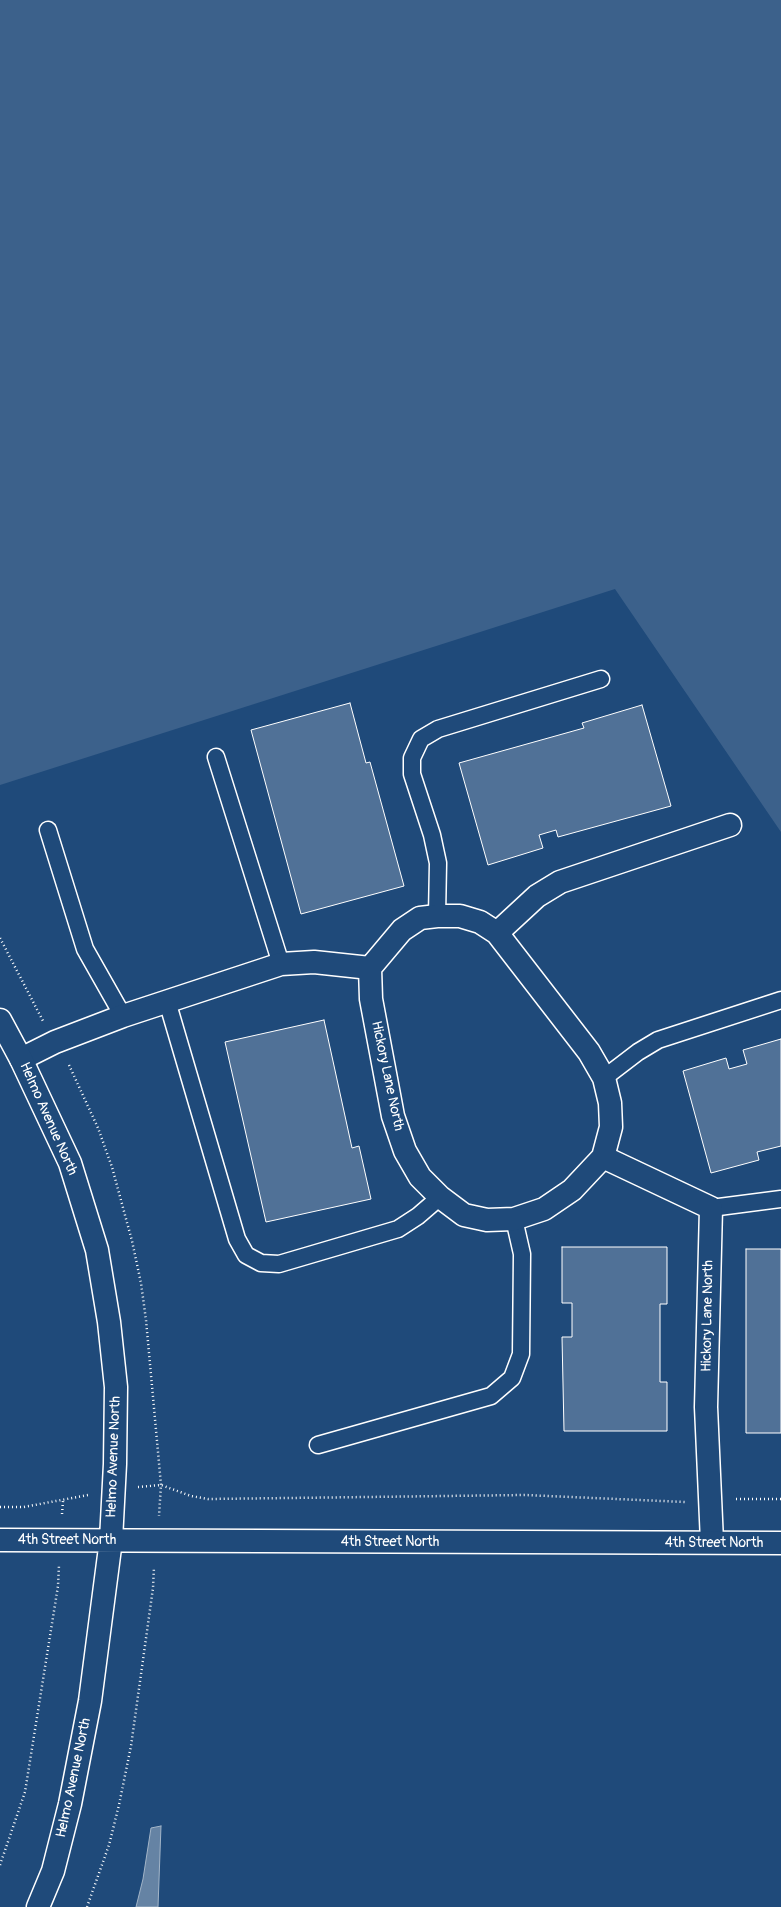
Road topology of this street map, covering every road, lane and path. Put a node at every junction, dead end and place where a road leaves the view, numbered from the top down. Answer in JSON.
{"nodes":[{"id":1,"x":601,"y":679,"type":"dead end"},
{"id":2,"x":216,"y":757,"type":"dead end"},
{"id":3,"x":730,"y":825,"type":"dead end"},
{"id":4,"x":48,"y":830,"type":"dead end"},
{"id":5,"x":437,"y":916,"type":"junction"},
{"id":6,"x":497,"y":933,"type":"junction"},
{"id":7,"x":0,"y":938,"type":"edge"},
{"id":8,"x":282,"y":964,"type":"junction"},
{"id":9,"x":370,"y":968,"type":"junction"},
{"id":10,"x":167,"y":1000,"type":"junction"},
{"id":11,"x":781,"y":1000,"type":"edge"},
{"id":12,"x":123,"y":1016,"type":"junction"},
{"id":13,"x":0,"y":1020,"type":"edge"},
{"id":14,"x":42,"y":1020,"type":"dead end"},
{"id":15,"x":21,"y":1059,"type":"junction"},
{"id":16,"x":69,"y":1065,"type":"dead end"},
{"id":17,"x":604,"y":1078,"type":"junction"},
{"id":18,"x":603,"y":1157,"type":"junction"},
{"id":19,"x":440,"y":1197,"type":"junction"},
{"id":20,"x":781,"y":1199,"type":"edge"},
{"id":21,"x":711,"y":1208,"type":"junction"},
{"id":22,"x":514,"y":1219,"type":"junction"},
{"id":23,"x":318,"y":1445,"type":"dead end"},
{"id":24,"x":739,"y":1498,"type":"dead end"},
{"id":25,"x":781,"y":1499,"type":"edge"},
{"id":26,"x":683,"y":1502,"type":"dead end"},
{"id":27,"x":0,"y":1506,"type":"edge"},
{"id":28,"x":0,"y":1540,"type":"edge"},
{"id":29,"x":60,"y":1540,"type":"junction"},
{"id":30,"x":112,"y":1540,"type":"junction"},
{"id":31,"x":712,"y":1542,"type":"junction"},
{"id":32,"x":781,"y":1543,"type":"edge"},
{"id":33,"x":153,"y":1570,"type":"dead end"},
{"id":34,"x":0,"y":1865,"type":"edge"},
{"id":35,"x":38,"y":1907,"type":"edge"},
{"id":36,"x":87,"y":1907,"type":"edge"}],
"edges":[{"from":1,"to":5,"type":"lane"},
{"from":2,"to":8,"type":"lane"},
{"from":3,"to":6,"type":"street"},
{"from":4,"to":12,"type":"lane"},
{"from":5,"to":6,"type":"street","name":"Hickory Lane North"},
{"from":5,"to":9,"type":"street","name":"Hickory Lane North"},
{"from":6,"to":17,"type":"street","name":"Hickory Lane North"},
{"from":7,"to":14,"type":"path"},
{"from":8,"to":9,"type":"street"},
{"from":8,"to":10,"type":"street"},
{"from":9,"to":19,"type":"street","name":"Hickory Lane North"},
{"from":10,"to":12,"type":"street"},
{"from":10,"to":19,"type":"lane"},
{"from":11,"to":17,"type":"lane"},
{"from":12,"to":15,"type":"street"},
{"from":13,"to":15,"type":"street","name":"Helmo Avenue North"},
{"from":15,"to":30,"type":"street","name":"Helmo Avenue North"},
{"from":16,"to":26,"type":"path"},
{"from":17,"to":18,"type":"street","name":"Hickory Lane North"},
{"from":18,"to":21,"type":"street"},
{"from":18,"to":22,"type":"street","name":"Hickory Lane North"},
{"from":19,"to":22,"type":"street","name":"Hickory Lane North"},
{"from":20,"to":21,"type":"lane"},
{"from":21,"to":31,"type":"street","name":"Hickory Lane North"},
{"from":22,"to":23,"type":"lane"},
{"from":24,"to":25,"type":"path"},
{"from":27,"to":29,"type":"path"},
{"from":28,"to":29,"type":"street","name":"4th Street North"},
{"from":29,"to":30,"type":"street","name":"4th Street North"},
{"from":29,"to":34,"type":"path"},
{"from":30,"to":31,"type":"street","name":"4th Street North"},
{"from":30,"to":35,"type":"street","name":"Helmo Avenue North"},
{"from":31,"to":32,"type":"street","name":"4th Street North"},
{"from":33,"to":36,"type":"path"}]}
